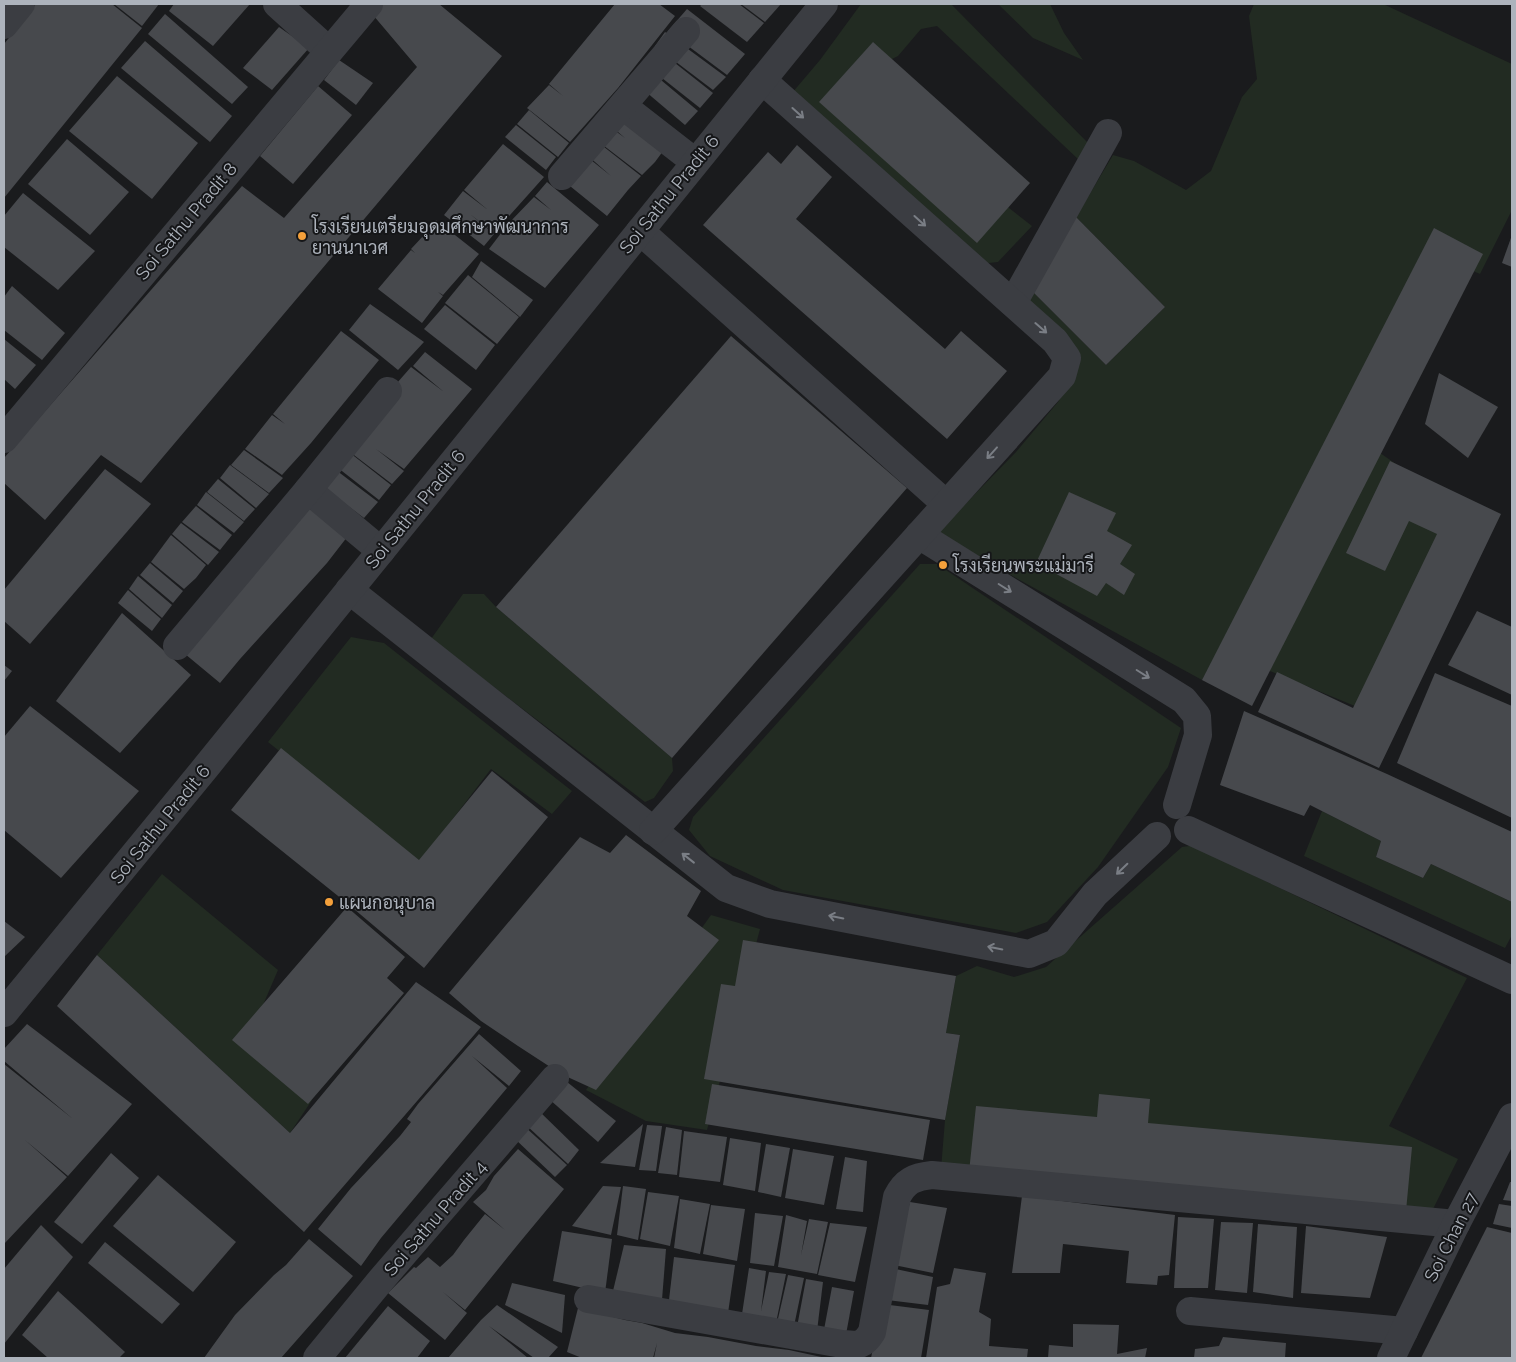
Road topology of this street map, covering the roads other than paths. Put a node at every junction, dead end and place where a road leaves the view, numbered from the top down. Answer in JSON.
{"nodes":[{"id":1,"x":21,"y":4,"type":"edge"},
{"id":2,"x":277,"y":4,"type":"edge"},
{"id":3,"x":369,"y":4,"type":"edge"},
{"id":4,"x":824,"y":4,"type":"edge"},
{"id":5,"x":4,"y":25,"type":"edge"},
{"id":6,"x":686,"y":31,"type":"dead end"},
{"id":7,"x":330,"y":51,"type":"junction"},
{"id":8,"x":762,"y":80,"type":"junction"},
{"id":9,"x":623,"y":106,"type":"junction"},
{"id":10,"x":1108,"y":132,"type":"dead end"},
{"id":11,"x":695,"y":162,"type":"junction"},
{"id":12,"x":562,"y":176,"type":"dead end"},
{"id":13,"x":640,"y":231,"type":"junction"},
{"id":14,"x":1013,"y":303,"type":"junction"},
{"id":15,"x":388,"y":391,"type":"dead end"},
{"id":16,"x":4,"y":439,"type":"edge"},
{"id":17,"x":308,"y":490,"type":"junction"},
{"id":18,"x":946,"y":504,"type":"junction"},
{"id":19,"x":919,"y":535,"type":"junction"},
{"id":20,"x":381,"y":551,"type":"junction"},
{"id":21,"x":349,"y":590,"type":"junction"},
{"id":22,"x":177,"y":646,"type":"dead end"},
{"id":23,"x":1177,"y":805,"type":"junction"},
{"id":24,"x":1188,"y":830,"type":"junction"},
{"id":25,"x":653,"y":831,"type":"junction"},
{"id":26,"x":1157,"y":836,"type":"junction"},
{"id":27,"x":1512,"y":980,"type":"edge"},
{"id":28,"x":4,"y":1013,"type":"edge"},
{"id":29,"x":555,"y":1078,"type":"dead end"},
{"id":30,"x":1512,"y":1117,"type":"edge"},
{"id":31,"x":1456,"y":1224,"type":"junction"},
{"id":32,"x":588,"y":1299,"type":"dead end"},
{"id":33,"x":1190,"y":1311,"type":"dead end"},
{"id":34,"x":1404,"y":1331,"type":"junction"},
{"id":35,"x":317,"y":1358,"type":"edge"},
{"id":36,"x":1391,"y":1358,"type":"edge"}],
"edges":[{"from":1,"to":5,"type":"street"},
{"from":2,"to":7,"type":"street"},
{"from":3,"to":7,"type":"street","name":"Soi Sathu Pradit 8"},
{"from":4,"to":8,"type":"street","name":"Soi Sathu Pradit 6"},
{"from":6,"to":9,"type":"street"},
{"from":7,"to":16,"type":"street","name":"Soi Sathu Pradit 8"},
{"from":8,"to":11,"type":"street","name":"Soi Sathu Pradit 6"},
{"from":8,"to":14,"type":"street","one_way":true},
{"from":9,"to":11,"type":"street"},
{"from":9,"to":12,"type":"street"},
{"from":10,"to":14,"type":"street"},
{"from":11,"to":13,"type":"street","name":"Soi Sathu Pradit 6"},
{"from":13,"to":18,"type":"street"},
{"from":13,"to":20,"type":"street","name":"Soi Sathu Pradit 6"},
{"from":14,"to":18,"type":"street","one_way":true},
{"from":15,"to":17,"type":"street"},
{"from":17,"to":20,"type":"street"},
{"from":17,"to":22,"type":"street"},
{"from":18,"to":19,"type":"street"},
{"from":19,"to":23,"type":"street","one_way":true},
{"from":19,"to":25,"type":"street"},
{"from":20,"to":21,"type":"street","name":"Soi Sathu Pradit 6"},
{"from":21,"to":25,"type":"street"},
{"from":21,"to":28,"type":"street","name":"Soi Sathu Pradit 6"},
{"from":23,"to":24,"type":"street"},
{"from":23,"to":26,"type":"street"},
{"from":24,"to":26,"type":"street"},
{"from":24,"to":27,"type":"street"},
{"from":26,"to":25,"type":"street","one_way":true},
{"from":29,"to":35,"type":"street","name":"Soi Sathu Pradit 4"},
{"from":30,"to":31,"type":"street","name":"Soi Chan 27"},
{"from":31,"to":32,"type":"street"},
{"from":31,"to":34,"type":"street","name":"Soi Chan 27"},
{"from":33,"to":34,"type":"street"},
{"from":34,"to":36,"type":"street","name":"Soi Chan 27"}]}
